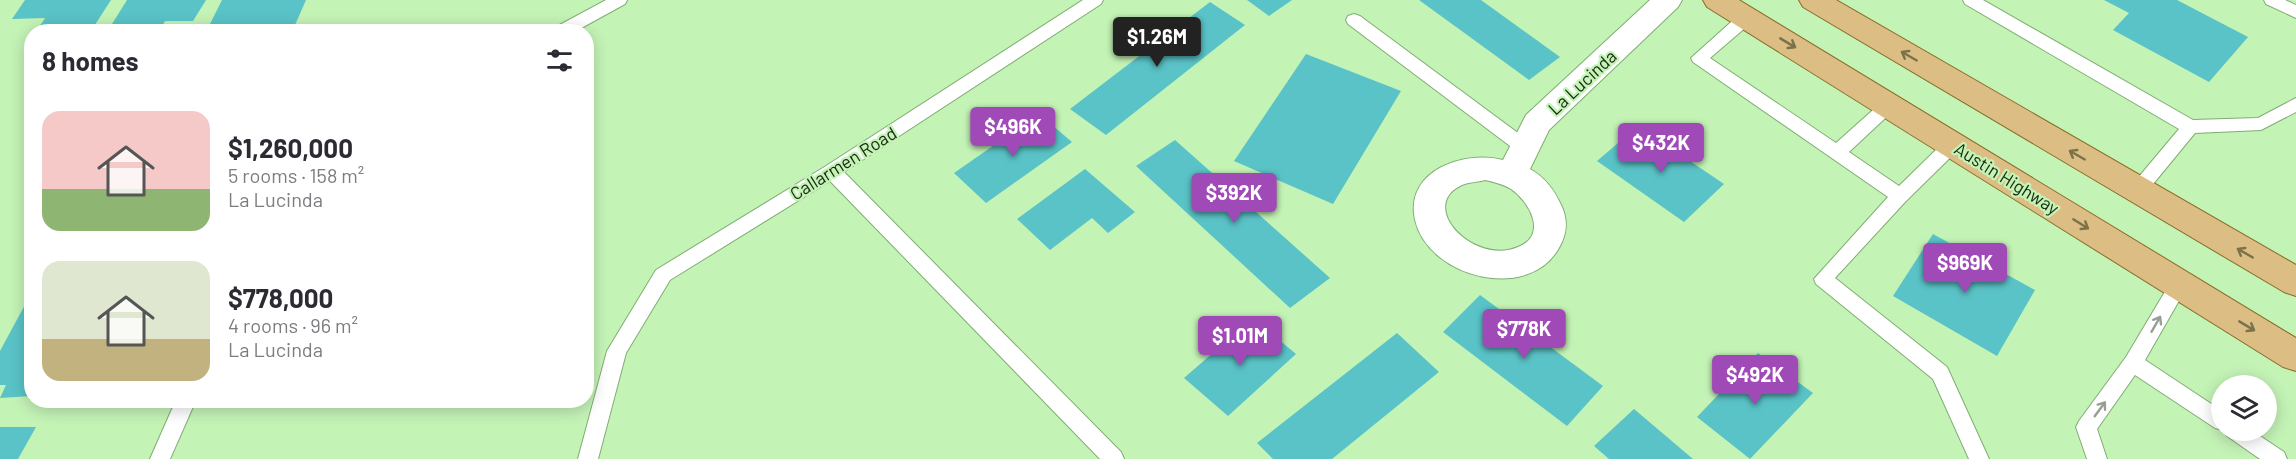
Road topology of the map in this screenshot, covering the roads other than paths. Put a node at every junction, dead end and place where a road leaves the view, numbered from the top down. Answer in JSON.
{"nodes":[{"id":1,"x":620,"y":0,"type":"edge"},
{"id":2,"x":1095,"y":0,"type":"edge"},
{"id":3,"x":1668,"y":0,"type":"edge"},
{"id":4,"x":1813,"y":0,"type":"edge"},
{"id":5,"x":1971,"y":0,"type":"edge"},
{"id":6,"x":2272,"y":0,"type":"edge"},
{"id":7,"x":1720,"y":1,"type":"edge"},
{"id":8,"x":2296,"y":12,"type":"edge"},
{"id":9,"x":1746,"y":18,"type":"junction"},
{"id":10,"x":1354,"y":20,"type":"dead end"},
{"id":11,"x":575,"y":24,"type":"edge"},
{"id":12,"x":2296,"y":104,"type":"edge"},
{"id":13,"x":1889,"y":105,"type":"junction"},
{"id":14,"x":2190,"y":127,"type":"junction"},
{"id":15,"x":1953,"y":144,"type":"junction"},
{"id":16,"x":1837,"y":153,"type":"junction"},
{"id":17,"x":1518,"y":161,"type":"joint"},
{"id":18,"x":832,"y":171,"type":"junction"},
{"id":19,"x":2138,"y":190,"type":"junction"},
{"id":20,"x":1900,"y":196,"type":"junction"},
{"id":21,"x":2296,"y":282,"type":"edge"},
{"id":22,"x":2179,"y":285,"type":"junction"},
{"id":23,"x":2296,"y":356,"type":"edge"},
{"id":24,"x":2133,"y":363,"type":"junction"},
{"id":25,"x":182,"y":408,"type":"edge"},
{"id":26,"x":2211,"y":415,"type":"edge"},
{"id":27,"x":2250,"y":441,"type":"edge"},
{"id":28,"x":160,"y":459,"type":"edge"},
{"id":29,"x":588,"y":459,"type":"edge"},
{"id":30,"x":1114,"y":459,"type":"edge"},
{"id":31,"x":1979,"y":459,"type":"edge"},
{"id":32,"x":2097,"y":459,"type":"edge"},
{"id":33,"x":2277,"y":459,"type":"edge"}],
"edges":[{"from":1,"to":11,"type":"lane"},
{"from":2,"to":18,"type":"lane","name":"Callarmen Road"},
{"from":3,"to":17,"type":"street","name":"La Lucinda"},
{"from":19,"to":4,"type":"main road","one_way":true},
{"from":5,"to":14,"type":"lane"},
{"from":6,"to":8,"type":"lane"},
{"from":7,"to":9,"type":"main road","name":"Austin Highway"},
{"from":9,"to":13,"type":"main road","name":"Austin Highway","one_way":true},
{"from":9,"to":16,"type":"lane"},
{"from":10,"to":17,"type":"lane"},
{"from":12,"to":14,"type":"lane"},
{"from":13,"to":15,"type":"main road","name":"Austin Highway"},
{"from":13,"to":16,"type":"lane"},
{"from":14,"to":19,"type":"lane"},
{"from":15,"to":20,"type":"lane"},
{"from":15,"to":22,"type":"main road","name":"Austin Highway","one_way":true},
{"from":16,"to":20,"type":"lane"},
{"from":18,"to":29,"type":"lane","name":"Callarmen Road"},
{"from":18,"to":30,"type":"lane"},
{"from":21,"to":19,"type":"main road","one_way":true},
{"from":20,"to":31,"type":"lane"},
{"from":22,"to":23,"type":"main road","name":"Austin Highway","one_way":true},
{"from":24,"to":22,"type":"lane","one_way":true},
{"from":24,"to":26,"type":"lane"},
{"from":32,"to":24,"type":"lane","one_way":true},
{"from":25,"to":28,"type":"lane"},
{"from":27,"to":33,"type":"lane"}]}
